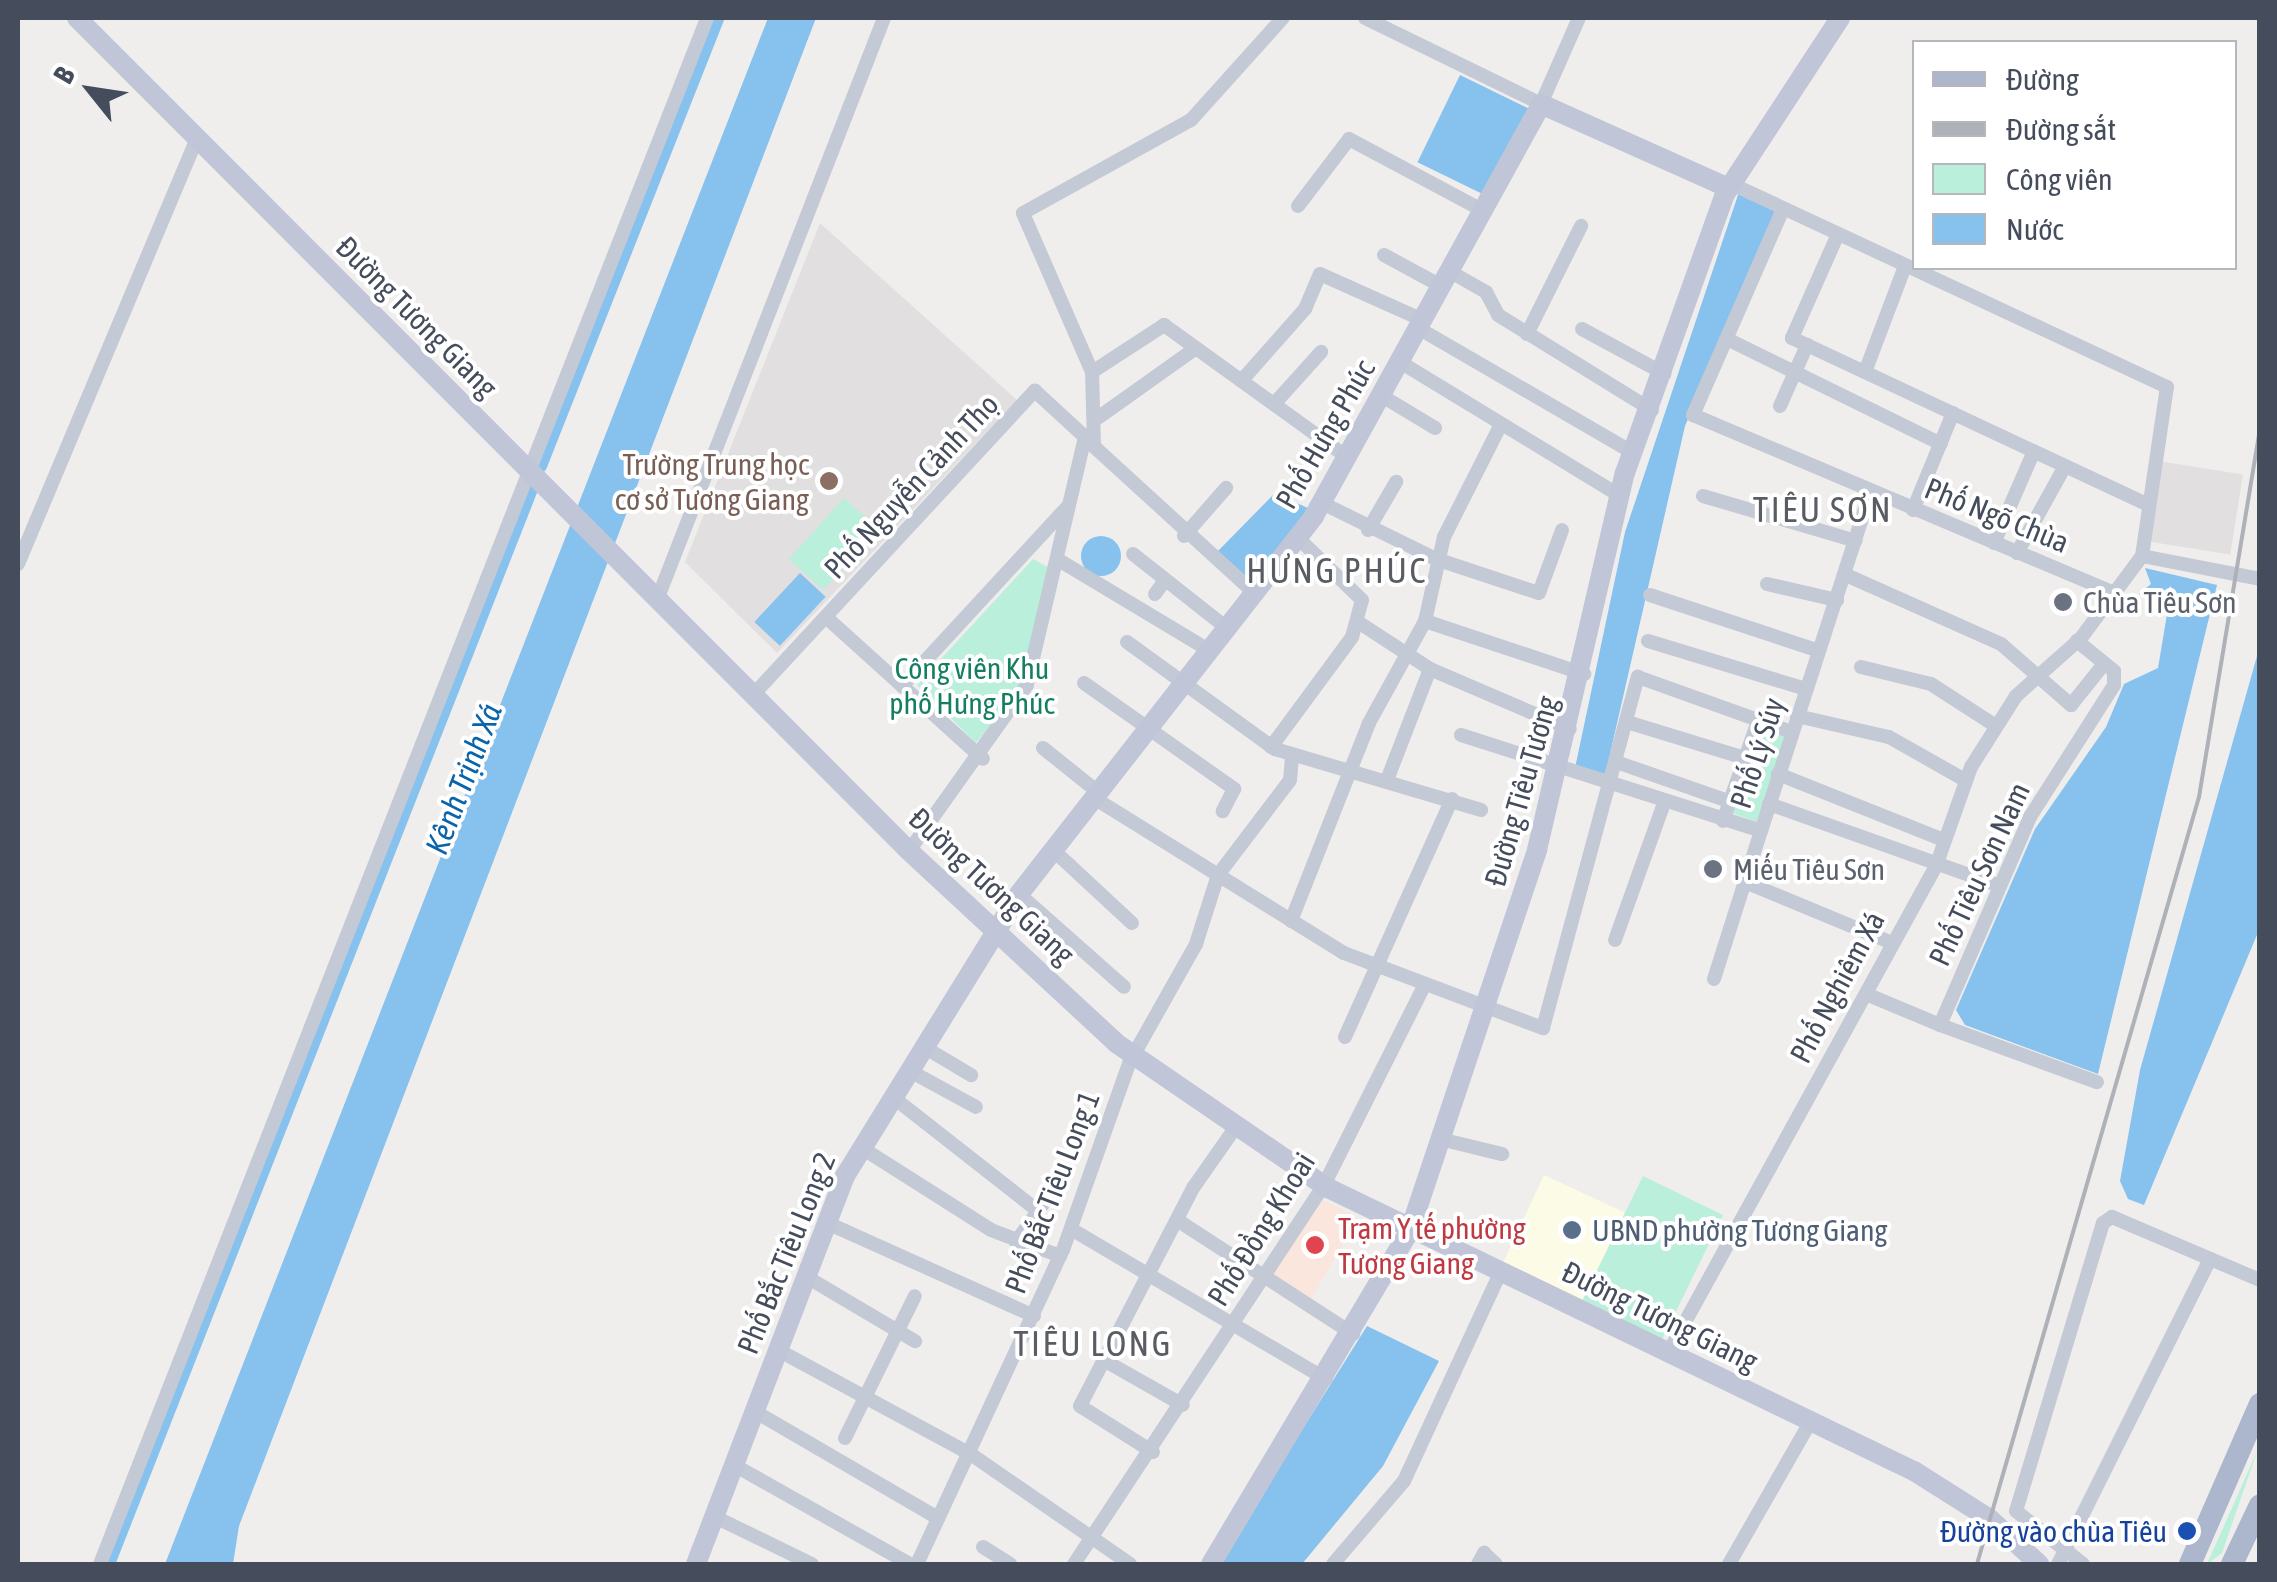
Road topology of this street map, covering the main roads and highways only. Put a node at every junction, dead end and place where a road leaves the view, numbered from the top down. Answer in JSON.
{"nodes":[{"id":1,"x":2260,"y":1404,"type":"edge"},
{"id":2,"x":2260,"y":1506,"type":"edge"},
{"id":3,"x":2190,"y":1564,"type":"edge"},
{"id":4,"x":2232,"y":1564,"type":"edge"}],
"edges":[{"from":1,"to":3,"type":"main road"},
{"from":2,"to":4,"type":"main road"}]}
